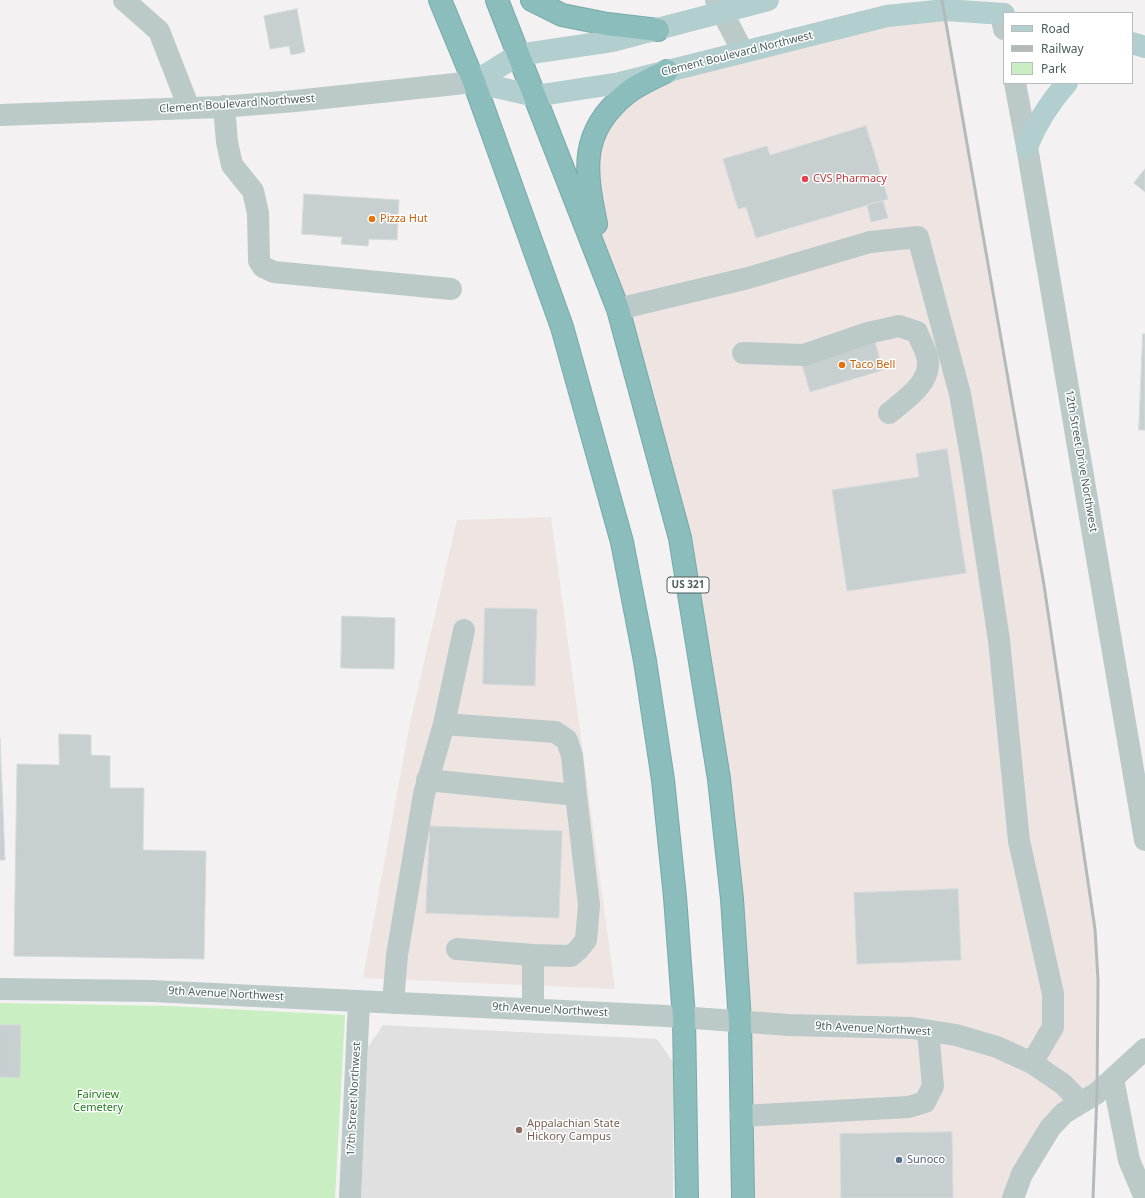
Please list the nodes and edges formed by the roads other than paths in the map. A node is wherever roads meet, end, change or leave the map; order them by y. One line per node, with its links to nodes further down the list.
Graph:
1 (124, 0): 21 (street)
2 (440, 0): 16 (highway)
3 (497, 0): 14 (highway, US 321)
4 (532, 0): 8 (highway)
5 (768, 0): 6 (main road, Clement Boulevard Northwest)
6 (719, 6): 8 (main road, Clement Boulevard Northwest); 11 (street)
7 (1002, 14): 11 (main road, Clement Boulevard Northwest)
8 (658, 30): 14 (main road, Clement Boulevard Northwest)
9 (1133, 43): 10 (main road)
10 (1145, 47)
11 (743, 52): 15 (main road, Clement Boulevard Northwest)
12 (1133, 53): 13 (main road)
13 (1145, 53)
14 (518, 55): 16 (main road, Clement Boulevard Northwest); 19 (highway, US 321)
15 (666, 71): 19 (main road, Clement Boulevard Northwest); 24 (highway)
16 (474, 82): 19 (main road, Clement Boulevard Northwest); 20 (street, Clement Boulevard Northwest); 40 (highway)
17 (1015, 84): 23 (street, 12th Street Drive Northwest)
18 (1065, 84): 23 (main road)
19 (535, 96): 24 (highway, US 321)
20 (224, 106): 21 (street, Clement Boulevard Northwest); 25 (street)
21 (189, 108): 22 (street, Clement Boulevard Northwest)
22 (0, 116)
23 (1027, 147): 33 (street, 12th Street Drive Northwest)
24 (606, 278): 26 (highway, US 321)
25 (451, 289)
26 (618, 309): 41 (highway, US 321); 44 (street)
27 (743, 353): 28 (street)
28 (889, 413)
29 (464, 630): 30 (street)
30 (444, 724): 31 (street); 32 (street)
31 (427, 780): 32 (street); 38 (street)
32 (576, 795): 35 (street)
33 (1145, 840)
34 (457, 949): 35 (street)
35 (533, 955): 39 (street)
36 (0, 989): 37 (street, 9th Avenue Northwest)
37 (359, 1001): 38 (street, 9th Avenue Northwest); 48 (street, 17th Street Northwest)
38 (393, 1003): 39 (street, 9th Avenue Northwest)
39 (532, 1009): 40 (street, 9th Avenue Northwest)
40 (684, 1018): 41 (street, 9th Avenue Northwest); 49 (highway)
41 (740, 1022): 42 (street, 9th Avenue Northwest); 47 (highway, US 321)
42 (928, 1031): 44 (street, 9th Avenue Northwest); 47 (street)
43 (1145, 1049): 45 (street)
44 (1032, 1063): 46 (street, 9th Avenue Northwest)
45 (1112, 1080): 46 (street); 52 (street)
46 (1080, 1102): 51 (street)
47 (742, 1116): 50 (highway, US 321)
48 (350, 1198)
49 (687, 1198)
50 (743, 1198)
51 (1013, 1198)
52 (1145, 1198)

